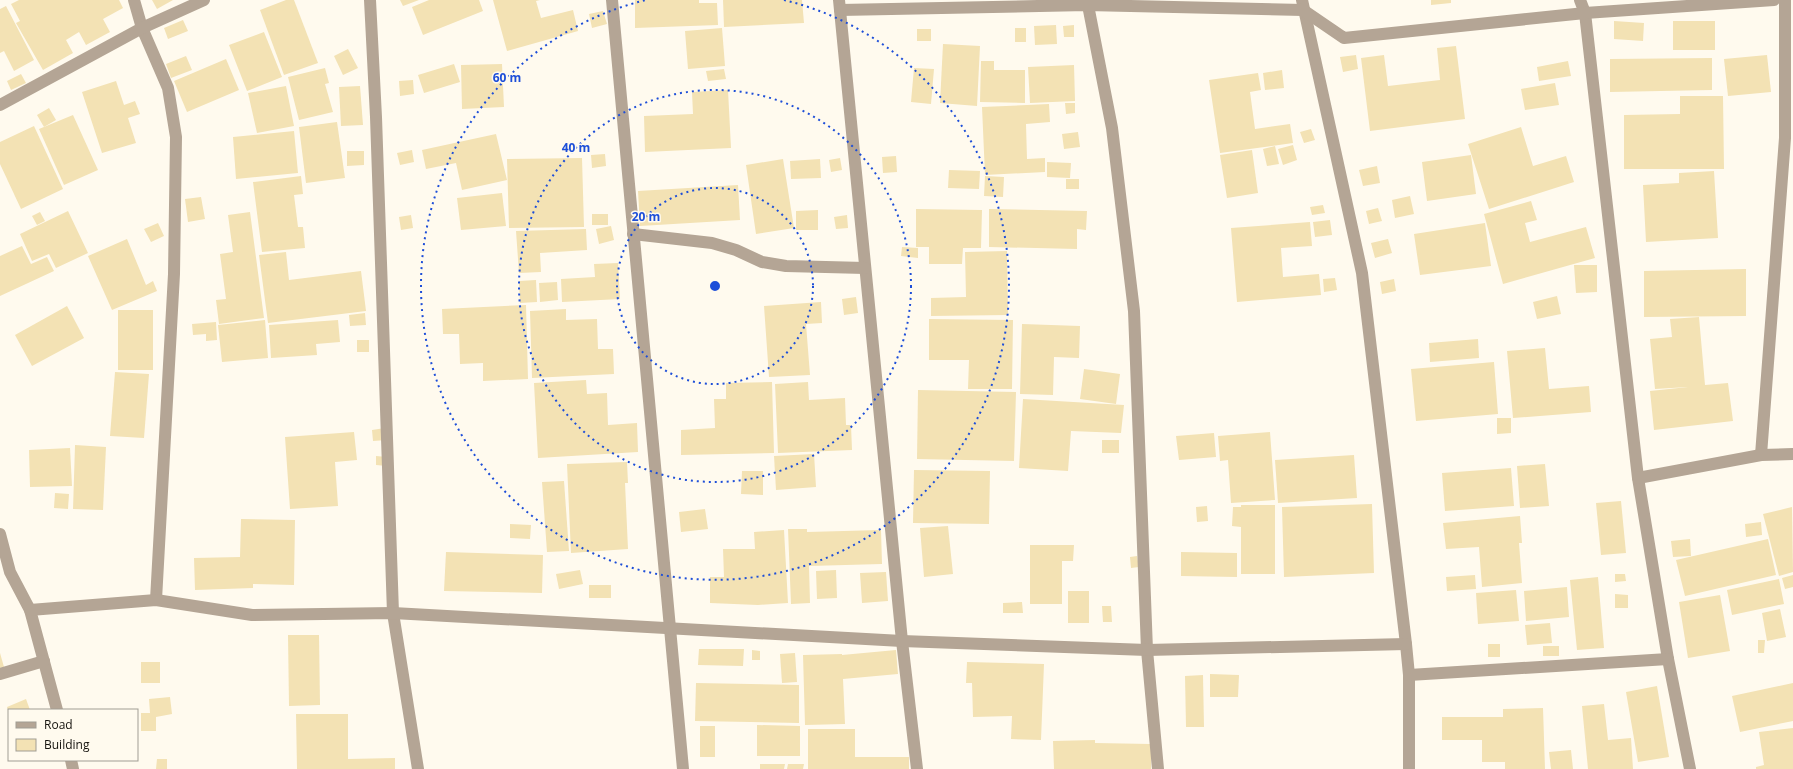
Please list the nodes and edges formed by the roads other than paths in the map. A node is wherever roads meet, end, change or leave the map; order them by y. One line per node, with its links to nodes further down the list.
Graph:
1 (134, 0): 12 (street)
2 (204, 0): 12 (street)
3 (370, 0): 23 (street)
4 (612, 0): 14 (street)
5 (1580, 0): 11 (street)
6 (1774, 0): 11 (street)
7 (1785, 0): 17 (street)
8 (1087, 3): 9 (street); 10 (street); 27 (street)
9 (840, 5): 15 (street)
10 (1303, 5): 11 (street); 26 (street)
11 (1585, 13): 18 (street)
12 (142, 28): 13 (street); 21 (street)
13 (0, 105)
14 (633, 234): 15 (street); 24 (street)
15 (865, 268): 25 (street)
16 (1793, 454): 17 (street)
17 (1761, 455): 18 (street)
18 (1638, 478): 28 (street)
19 (0, 534): 20 (street)
20 (5, 572): 22 (street)
21 (156, 600): 22 (street); 23 (street)
22 (30, 610): 29 (street)
23 (393, 613): 24 (street); 33 (street)
24 (669, 628): 25 (street); 34 (street)
25 (902, 641): 27 (street); 35 (street)
26 (1406, 644): 27 (street); 31 (street)
27 (1147, 650): 36 (street)
28 (1668, 658): 31 (street); 38 (street)
29 (44, 661): 30 (street); 32 (street)
30 (0, 674)
31 (1409, 675): 37 (street)
32 (57, 709)
33 (418, 769)
34 (683, 769)
35 (917, 769)
36 (1158, 769)
37 (1409, 769)
38 (1690, 769)

